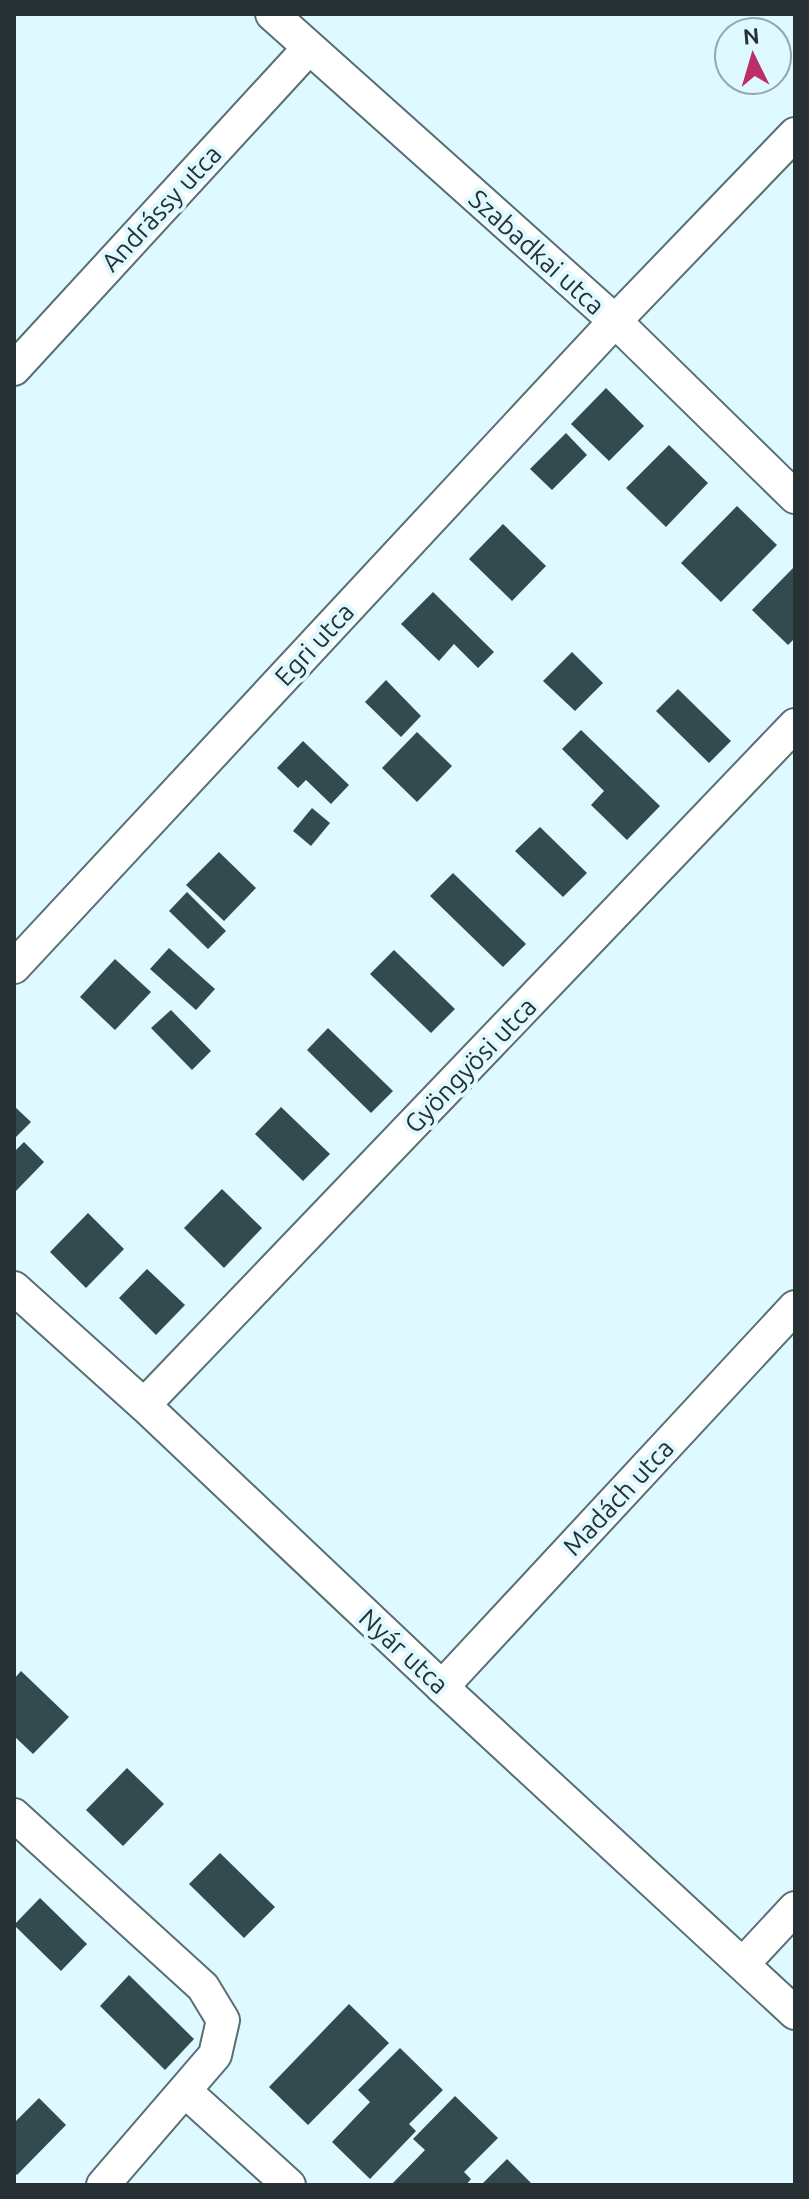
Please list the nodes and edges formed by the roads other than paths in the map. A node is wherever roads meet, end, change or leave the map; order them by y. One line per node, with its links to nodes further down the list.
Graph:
1 (272, 14): 2 (street, Szabadkai utca)
2 (309, 48): 4 (street, Szabadkai utca); 5 (street, Andrássy utca)
3 (795, 134): 4 (street, Egri utca)
4 (615, 321): 6 (street, Szabadkai utca); 8 (street, Egri utca)
5 (14, 369)
6 (795, 497)
7 (795, 725): 11 (street, Gyöngyösi utca)
8 (14, 967)
9 (14, 1288): 11 (street, Nyár utca)
10 (795, 1307): 12 (street, Madách utca)
11 (144, 1405): 12 (street, Nyár utca)
12 (442, 1687): 15 (street, Nyár utca)
13 (14, 1815): 17 (street)
14 (795, 1908): 15 (street)
15 (743, 1964): 16 (street, Nyár utca)
16 (795, 2013)
17 (185, 2091): 18 (street); 19 (street)
18 (103, 2185)
19 (289, 2185)

